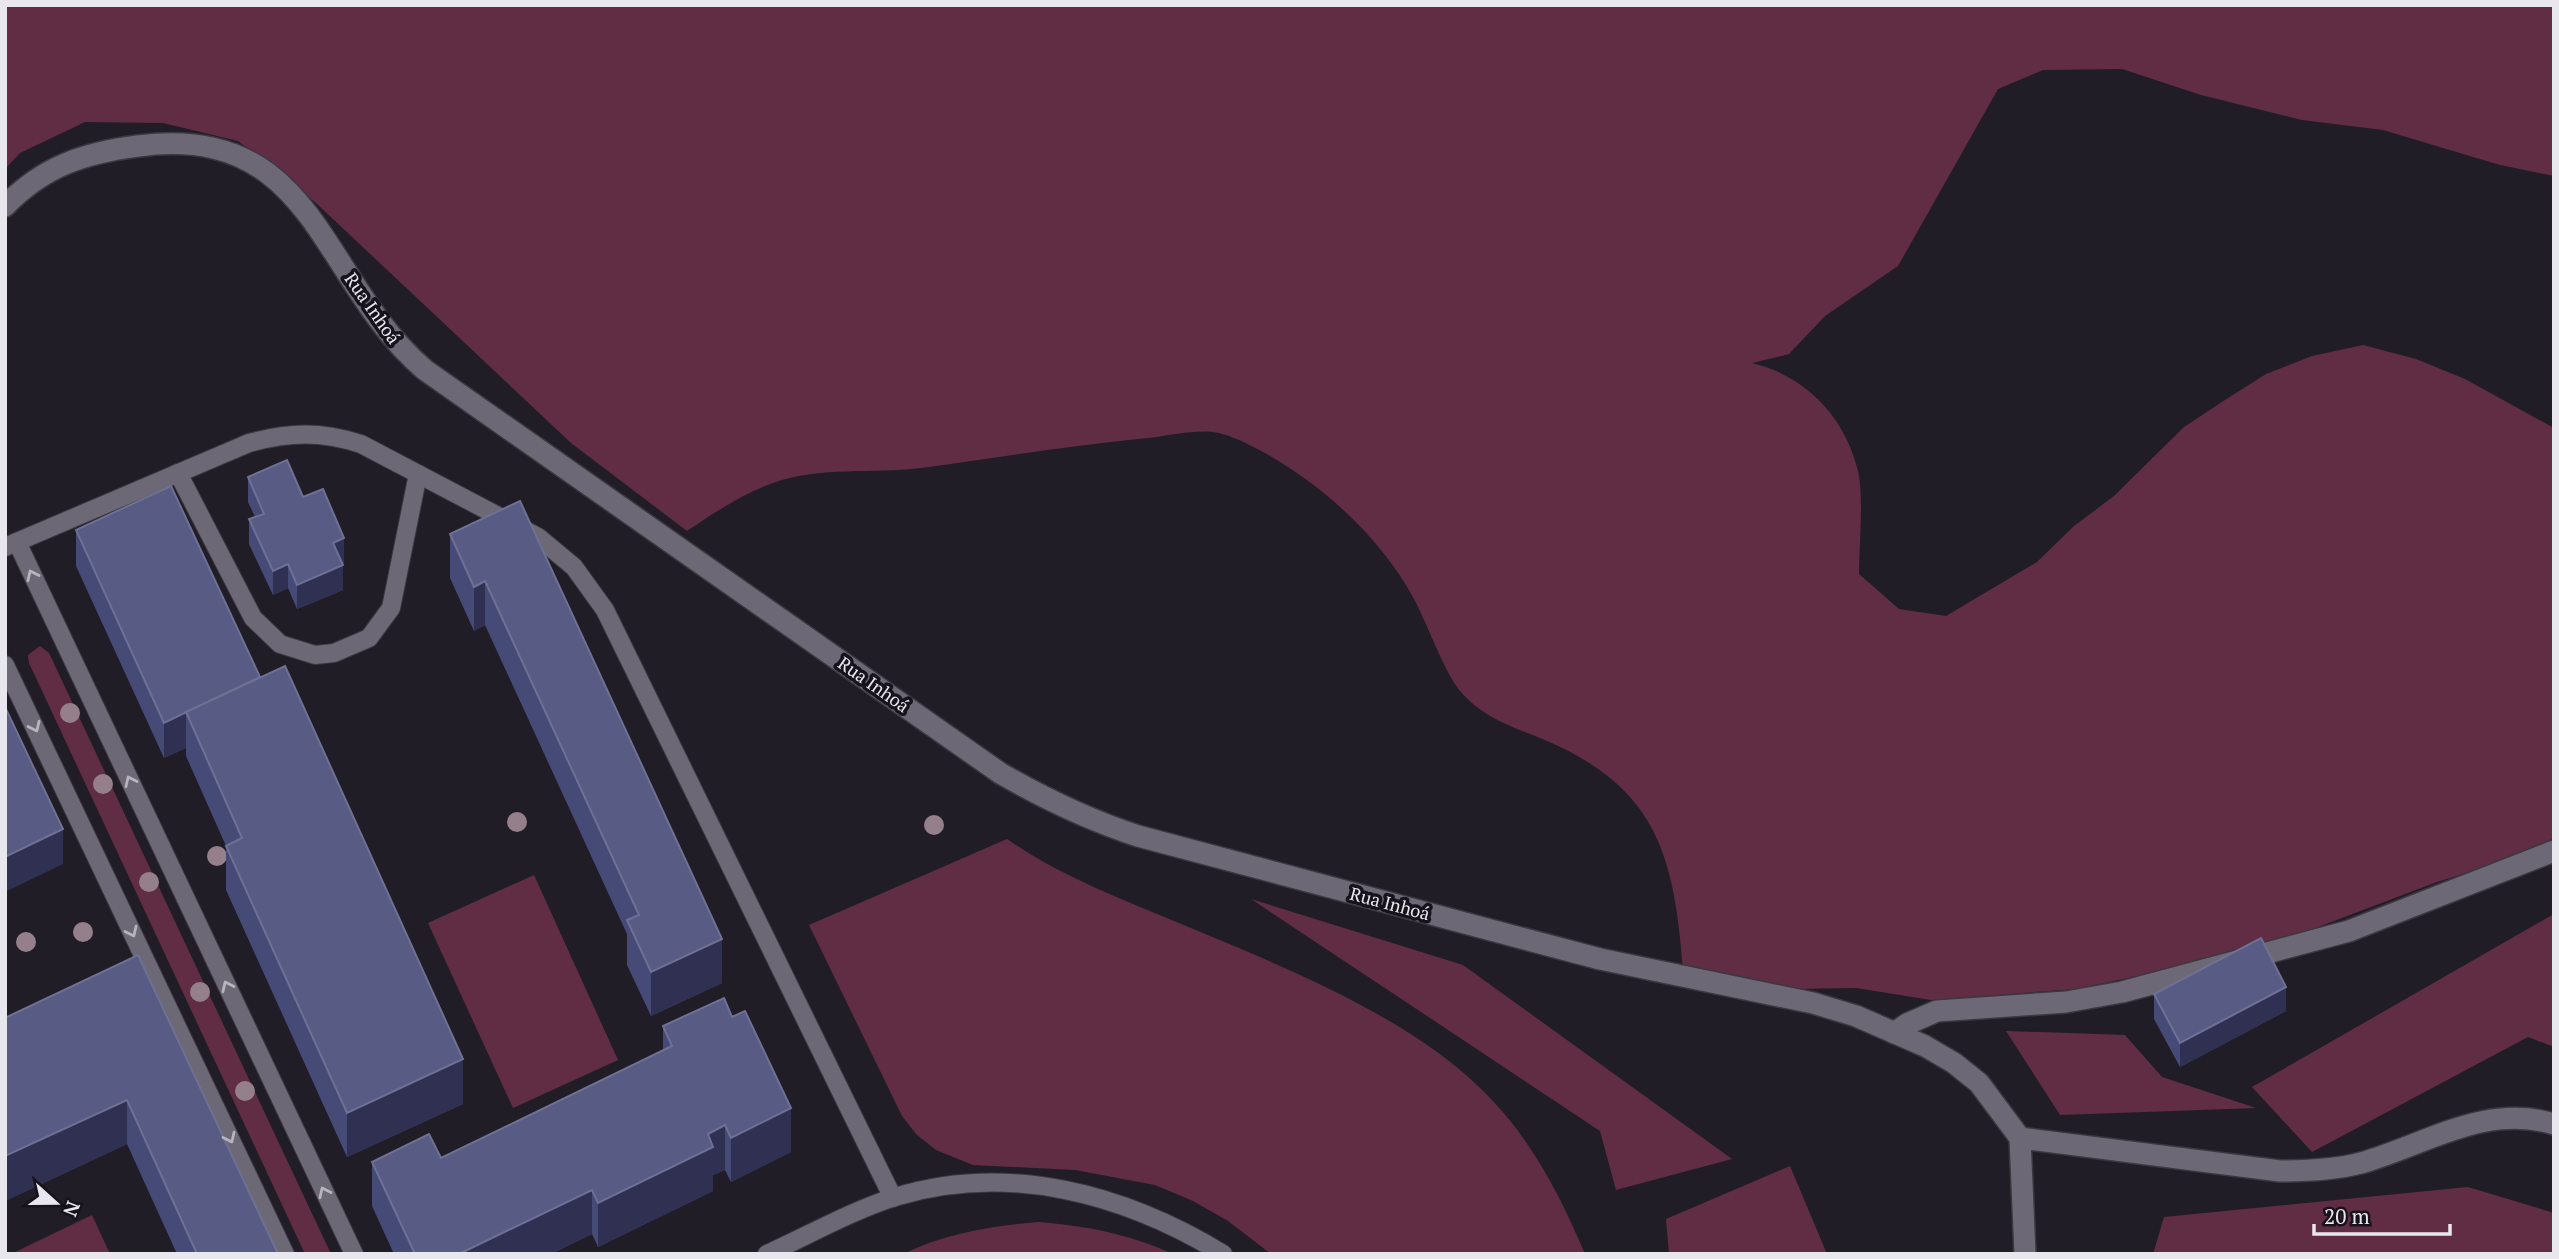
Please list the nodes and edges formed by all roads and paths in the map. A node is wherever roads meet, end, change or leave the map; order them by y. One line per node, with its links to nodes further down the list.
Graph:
1 (5, 206): 7 (street, Rua Inhoá)
2 (178, 473): 3 (lane); 3 (lane); 4 (lane)
3 (418, 474): 10 (lane)
4 (11, 545): 12 (lane, one-way to 4)
5 (5, 665): 11 (lane, one-way to 11)
6 (2554, 851): 7 (street)
7 (1895, 1033): 9 (street, Rua Inhoá)
8 (2554, 1124): 9 (street)
9 (2020, 1138): 15 (street)
10 (893, 1198): 13 (lane); 14 (lane)
11 (285, 1254)
12 (354, 1254)
13 (767, 1254)
14 (1223, 1254)
15 (2025, 1254)

